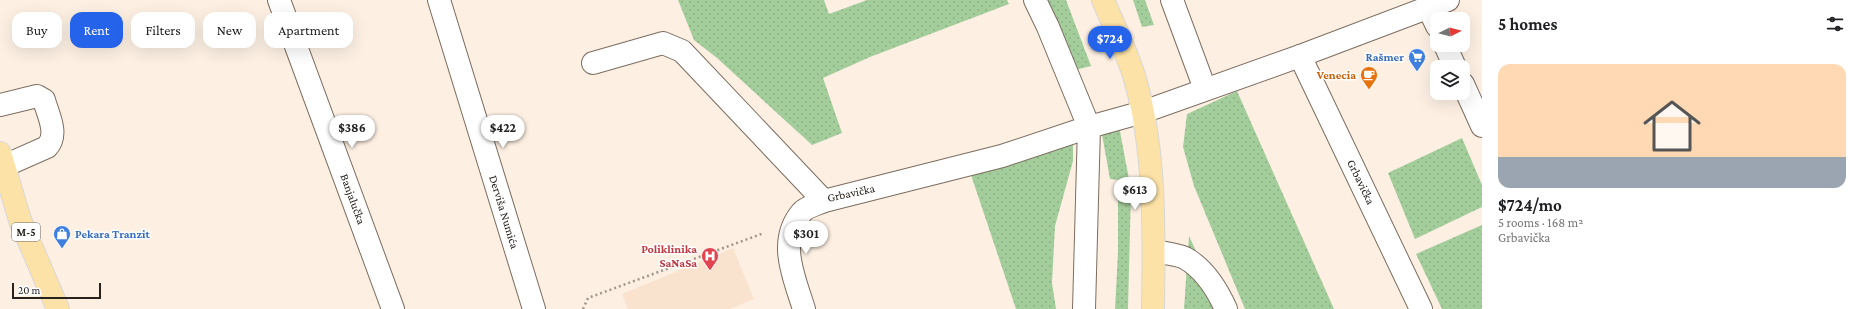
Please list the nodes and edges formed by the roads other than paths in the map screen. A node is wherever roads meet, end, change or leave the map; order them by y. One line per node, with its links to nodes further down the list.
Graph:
1 (279, 0): 19 (street, Banjalučka)
2 (439, 0): 20 (street, Derviša Numića)
3 (1035, 0): 14 (street)
4 (1103, 0): 12 (main road)
5 (1172, 0): 9 (street)
6 (1438, 3): 7 (street, Grbavička)
7 (1300, 56): 9 (street, Grbavička); 25 (street, Grbavička)
8 (593, 63): 16 (street, Grbavička)
9 (1205, 89): 12 (street, Grbavička)
10 (1470, 99): 13 (street)
11 (0, 105): 15 (street)
12 (1143, 112): 14 (street, Grbavička); 17 (main road)
13 (1482, 126)
14 (1089, 127): 16 (street, Grbavička); 22 (street)
15 (2, 159): 18 (main road, M-5)
16 (824, 201): 21 (street)
17 (1154, 251): 23 (main road); 24 (street)
18 (58, 309)
19 (393, 309)
20 (534, 309)
21 (804, 309)
22 (1084, 309)
23 (1153, 309)
24 (1226, 309)
25 (1421, 309)

